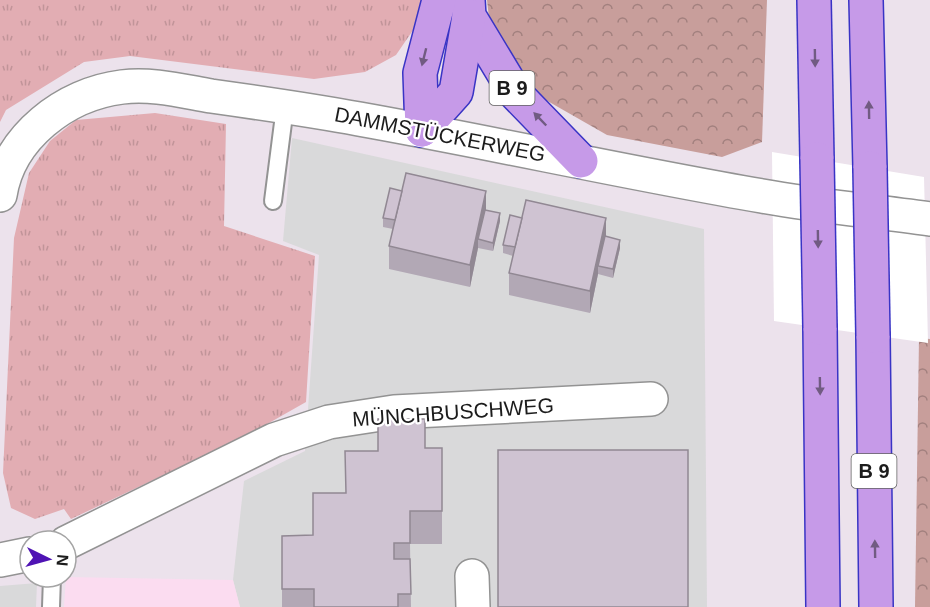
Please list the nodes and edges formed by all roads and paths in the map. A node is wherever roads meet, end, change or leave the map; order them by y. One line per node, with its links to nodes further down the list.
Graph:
1 (439, 0): 6 (highway, one-way to 6)
2 (814, 0): 17 (highway, B 9, one-way to 17, bridge)
3 (866, 0): 18 (highway, B 9, one-way to 3, bridge)
4 (469, 8): 6 (highway, B 9); 7 (highway, B 9, one-way to 4)
5 (285, 106): 6 (street, DAMMSTÜCKERWEG); 8 (street, DAMMSTÜCKERWEG); 9 (lane)
6 (422, 130): 7 (street, DAMMSTÜCKERWEG)
7 (581, 161): 10 (street, DAMMSTÜCKERWEG)
8 (0, 195)
9 (273, 201)
10 (930, 219)
11 (651, 399): 12 (street, MÜNCHBUSCHWEG)
12 (78, 537)
13 (18, 556): 14 (street)
14 (0, 560)
15 (52, 589): 16 (lane)
16 (51, 607)
17 (823, 607)
18 (876, 607)

